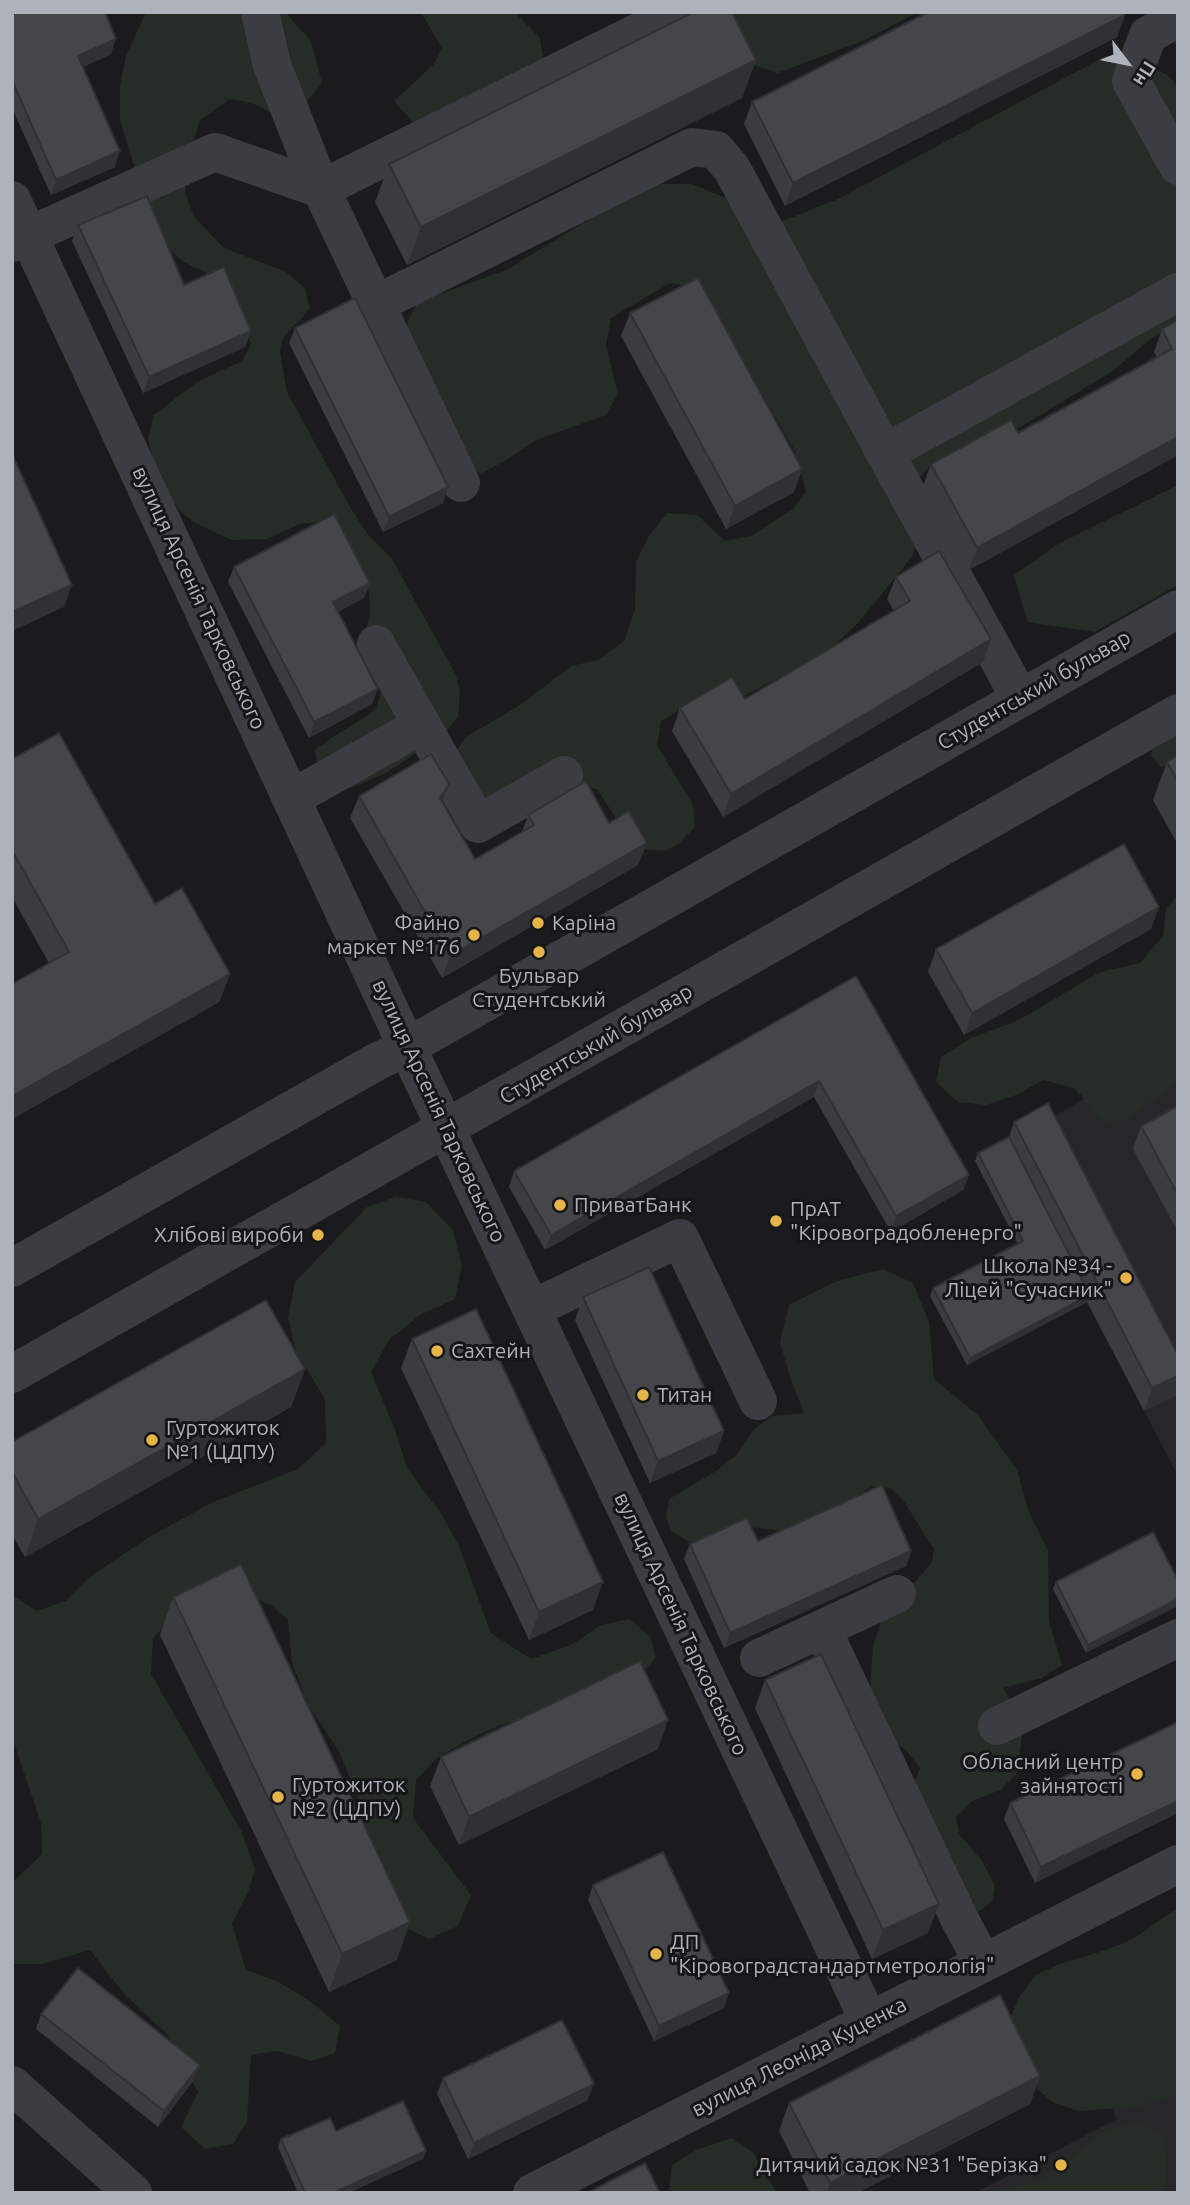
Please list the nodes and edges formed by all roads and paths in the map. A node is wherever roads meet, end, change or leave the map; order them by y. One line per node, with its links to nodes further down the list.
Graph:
1 (260, 12): 5 (street)
2 (679, 12): 5 (street)
3 (1178, 18): 4 (street)
4 (1178, 166)
5 (321, 189): 7 (street); 9 (street)
6 (12, 200): 7 (street, вулиця Арсенія Тарковського)
7 (20, 239): 18 (street, вулиця Арсенія Тарковського)
8 (1178, 292): 10 (street)
9 (376, 304): 10 (street); 11 (street)
10 (885, 453): 14 (street)
11 (461, 483)
12 (1178, 609): 14 (street, Студентський бульвар)
13 (376, 643): 16 (street)
14 (1020, 698): 19 (street, Студентський бульвар)
15 (1178, 713): 20 (street, Студентський бульвар)
16 (422, 725): 17 (street); 18 (street)
17 (564, 775)
18 (292, 797): 19 (street, вулиця Арсенія Тарковського)
19 (407, 1046): 20 (street, вулиця Арсенія Тарковського); 21 (street, Студентський бульвар)
20 (447, 1129): 22 (street, вулиця Арсенія Тарковського); 23 (street, Студентський бульвар)
21 (12, 1268)
22 (532, 1309): 24 (street); 32 (street, вулиця Арсенія Тарковського)
23 (12, 1374)
24 (758, 1401)
25 (898, 1594): 26 (street)
26 (822, 1629): 28 (street); 31 (street)
27 (1177, 1641): 29 (street)
28 (759, 1658)
29 (997, 1726)
30 (1178, 1864): 31 (street, вулиця Леоніда Куценка)
31 (983, 1963): 32 (street, вулиця Леоніда Куценка)
32 (869, 2021): 35 (street, вулиця Леоніда Куценка)
33 (12, 2085): 34 (street)
34 (133, 2193)
35 (532, 2193)

